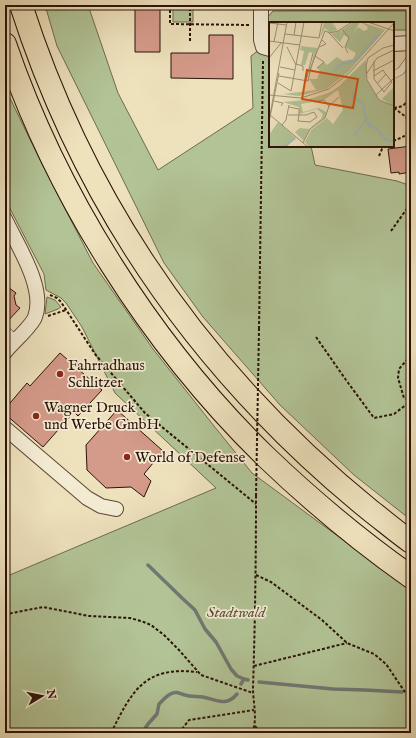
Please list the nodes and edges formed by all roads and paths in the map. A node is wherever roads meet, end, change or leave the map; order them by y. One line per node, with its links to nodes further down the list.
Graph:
1 (21, 5): 39 (highway)
2 (170, 5): 7 (path)
3 (190, 5): 7 (path)
4 (261, 5): 5 (lane); 13 (street)
5 (365, 6): 6 (lane)
6 (411, 7)
7 (190, 25): 8 (path); 9 (path)
8 (254, 26)
9 (190, 41)
10 (411, 43): 12 (street)
11 (5, 44): 41 (highway)
12 (394, 44)
13 (266, 48): 37 (path, bridge)
14 (411, 57): 15 (lane)
15 (394, 74)
16 (409, 99): 17 (path)
17 (406, 102): 18 (path); 19 (path)
18 (411, 106)
19 (394, 107): 20 (path)
20 (411, 127): 21 (path)
21 (394, 141)
22 (385, 147): 23 (path)
23 (379, 156)
24 (411, 203): 26 (path)
25 (5, 219): 27 (street)
26 (391, 231)
27 (34, 280): 28 (path); 29 (street)
28 (66, 310): 29 (path); 37 (path)
29 (35, 318): 32 (street)
30 (5, 329): 32 (lane)
31 (316, 337): 35 (path)
32 (16, 339): 33 (street)
33 (5, 352)
34 (411, 355): 35 (path)
35 (411, 401)
36 (5, 428): 38 (street)
37 (256, 504): 40 (path)
38 (116, 509)
39 (411, 542)
40 (256, 575): 43 (path); 44 (path)
41 (411, 578)
42 (5, 615): 45 (path)
43 (347, 643): 44 (path); 47 (path)
44 (254, 666): 46 (path)
45 (199, 672): 46 (path); 50 (path)
46 (253, 693): 48 (path)
47 (411, 701)
48 (254, 710): 49 (path); 51 (path)
49 (255, 726): 52 (path); 53 (path)
50 (110, 733)
51 (179, 733)
52 (252, 733)
53 (260, 733)

